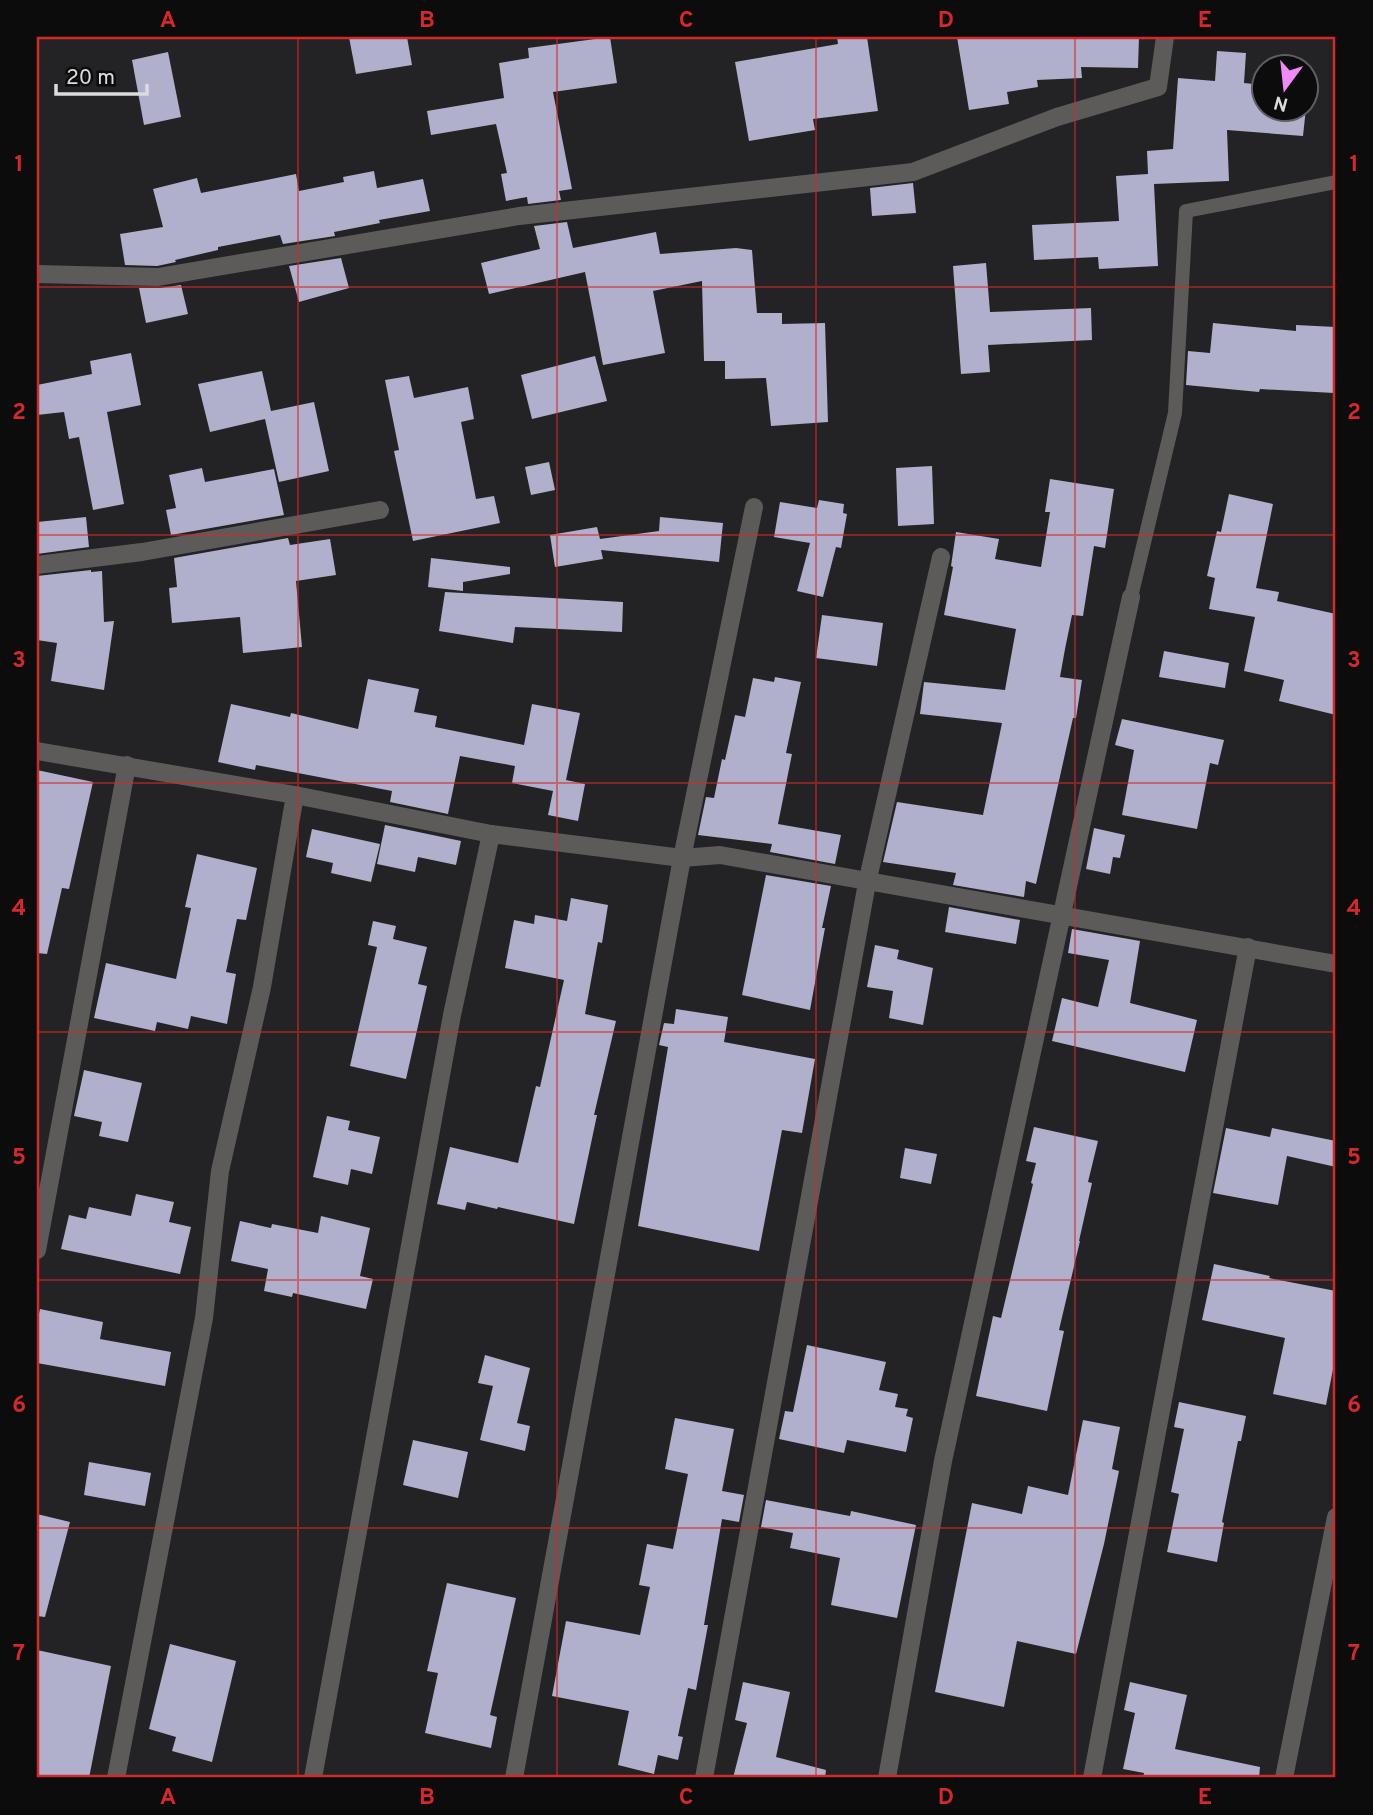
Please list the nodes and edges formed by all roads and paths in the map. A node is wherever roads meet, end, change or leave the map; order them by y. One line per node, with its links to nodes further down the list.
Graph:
1 (1165, 37): 3 (street)
2 (1336, 182): 8 (lane)
3 (37, 274)
4 (754, 507): 13 (street)
5 (380, 510): 7 (street)
6 (941, 557): 14 (street)
7 (37, 565)
8 (1131, 597): 15 (street)
9 (37, 751): 10 (street)
10 (127, 765): 11 (street); 18 (street)
11 (295, 795): 12 (street); 20 (street)
12 (491, 834): 13 (street); 21 (street)
13 (682, 858): 14 (street); 22 (street)
14 (867, 883): 15 (street); 23 (street)
15 (1060, 915): 16 (street); 24 (street)
16 (1248, 947): 17 (street); 25 (street)
17 (1336, 964)
18 (37, 1250)
19 (1336, 1517): 26 (street)
20 (116, 1778)
21 (313, 1778)
22 (513, 1778)
23 (704, 1778)
24 (887, 1778)
25 (1093, 1778)
26 (1284, 1778)

